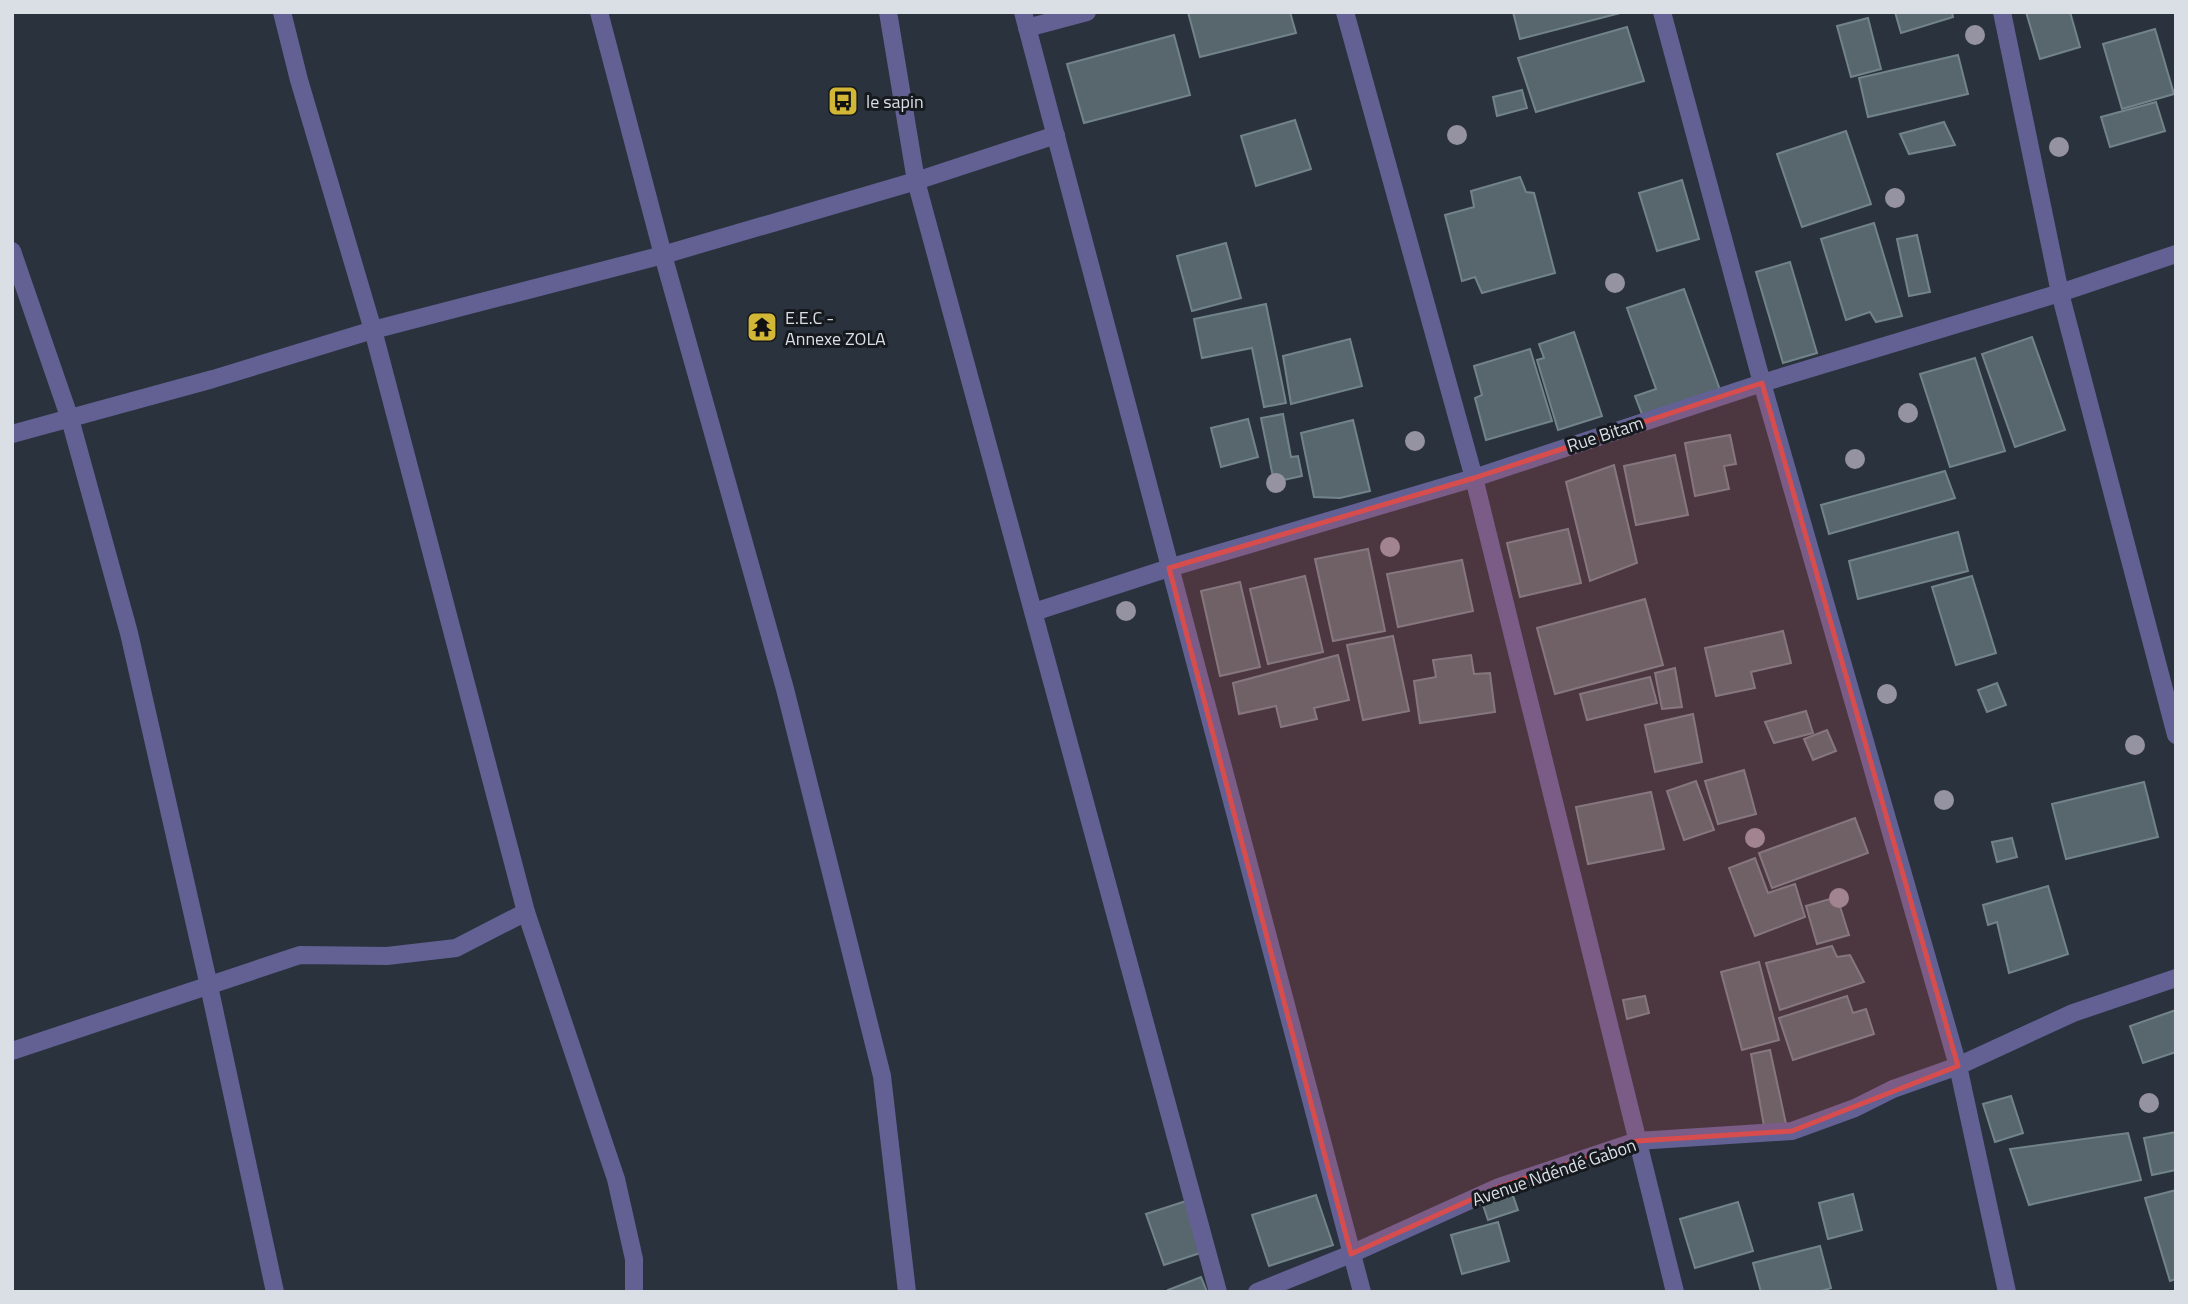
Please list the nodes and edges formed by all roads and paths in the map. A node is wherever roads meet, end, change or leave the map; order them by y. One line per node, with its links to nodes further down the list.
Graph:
1 (282, 12): 15 (street)
2 (599, 12): 13 (street)
3 (888, 12): 10 (street)
4 (1087, 12): 8 (street)
5 (1345, 12): 19 (street)
6 (1662, 12): 16 (street)
7 (2002, 12): 14 (street)
8 (1025, 20): 9 (street)
9 (1056, 135): 10 (street); 20 (street)
10 (916, 181): 13 (street); 21 (street)
11 (12, 251): 17 (street)
12 (2176, 254): 14 (street, Rue Bitam)
13 (663, 255): 15 (street); 32 (street)
14 (2060, 293): 16 (street, Rue Bitam); 22 (street)
15 (373, 330): 17 (street); 23 (street)
16 (1762, 383): 19 (street, Rue Bitam); 27 (street)
17 (70, 419): 18 (street); 25 (street)
18 (12, 434)
19 (1474, 478): 20 (street, Rue Bitam); 28 (street)
20 (1169, 568): 21 (street, Rue Bitam); 29 (street)
21 (1034, 612): 33 (street)
22 (2176, 735)
23 (526, 912): 25 (street); 31 (street)
24 (2176, 978): 27 (street, Avenue Ndéndé Gabon)
25 (209, 986): 26 (street); 30 (street)
26 (12, 1051)
27 (1958, 1066): 28 (street, Avenue Ndéndé Gabon); 37 (street)
28 (1637, 1141): 29 (street, Avenue Ndéndé Gabon); 36 (street)
29 (1351, 1254): 34 (street, Avenue Ndéndé Gabon); 35 (street)
30 (275, 1292)
31 (634, 1292)
32 (907, 1292)
33 (1218, 1292)
34 (1256, 1292)
35 (1362, 1292)
36 (1675, 1292)
37 (2007, 1292)

